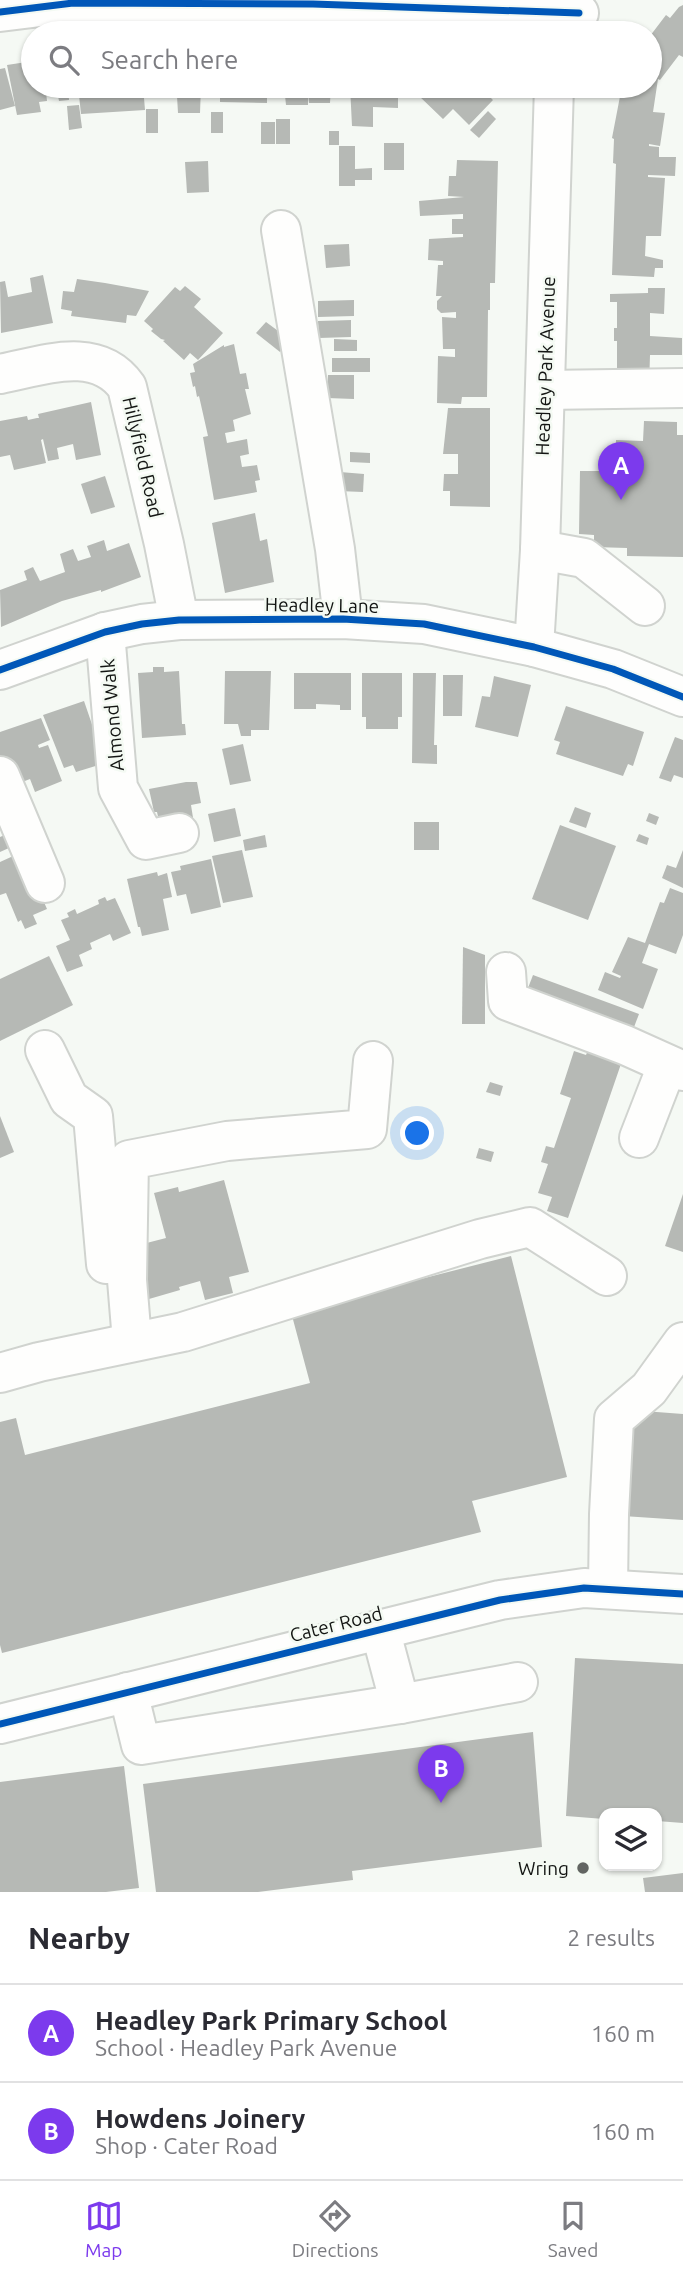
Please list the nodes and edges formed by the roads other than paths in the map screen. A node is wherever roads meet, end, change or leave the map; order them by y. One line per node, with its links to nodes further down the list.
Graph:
1 (0, 12): 2 (street)
2 (579, 15)
3 (554, 98): 7 (street, Headley Park Avenue)
4 (281, 230): 10 (street)
5 (0, 374): 11 (street, Hillyfield Road)
6 (683, 388): 7 (street)
7 (545, 390): 8 (street, Headley Park Avenue)
8 (540, 550): 9 (street); 13 (street, Headley Park Avenue)
9 (645, 606)
10 (343, 619): 11 (street, Headley Lane); 13 (street, Headley Lane)
11 (179, 620): 12 (street, Headley Lane)
12 (105, 632): 14 (street, Headley Lane); 17 (street, Almond Walk)
13 (534, 647): 15 (street, Headley Lane)
14 (0, 670)
15 (683, 697)
16 (0, 776): 18 (street)
17 (179, 833)
18 (45, 883)
19 (506, 972): 22 (street)
20 (45, 1050): 25 (street)
21 (373, 1062): 25 (street)
22 (675, 1068): 23 (street)
23 (639, 1138)
24 (607, 1276): 26 (street)
25 (127, 1280): 26 (street)
26 (132, 1342): 28 (street)
27 (683, 1342): 29 (street)
28 (0, 1373)
29 (608, 1588): 30 (street, Cater Road); 31 (street, Cater Road)
30 (683, 1594)
31 (380, 1629): 33 (street, Cater Road); 34 (street)
32 (518, 1682): 34 (street)
33 (128, 1692): 34 (street); 35 (street, Cater Road)
34 (400, 1704)
35 (0, 1724)

